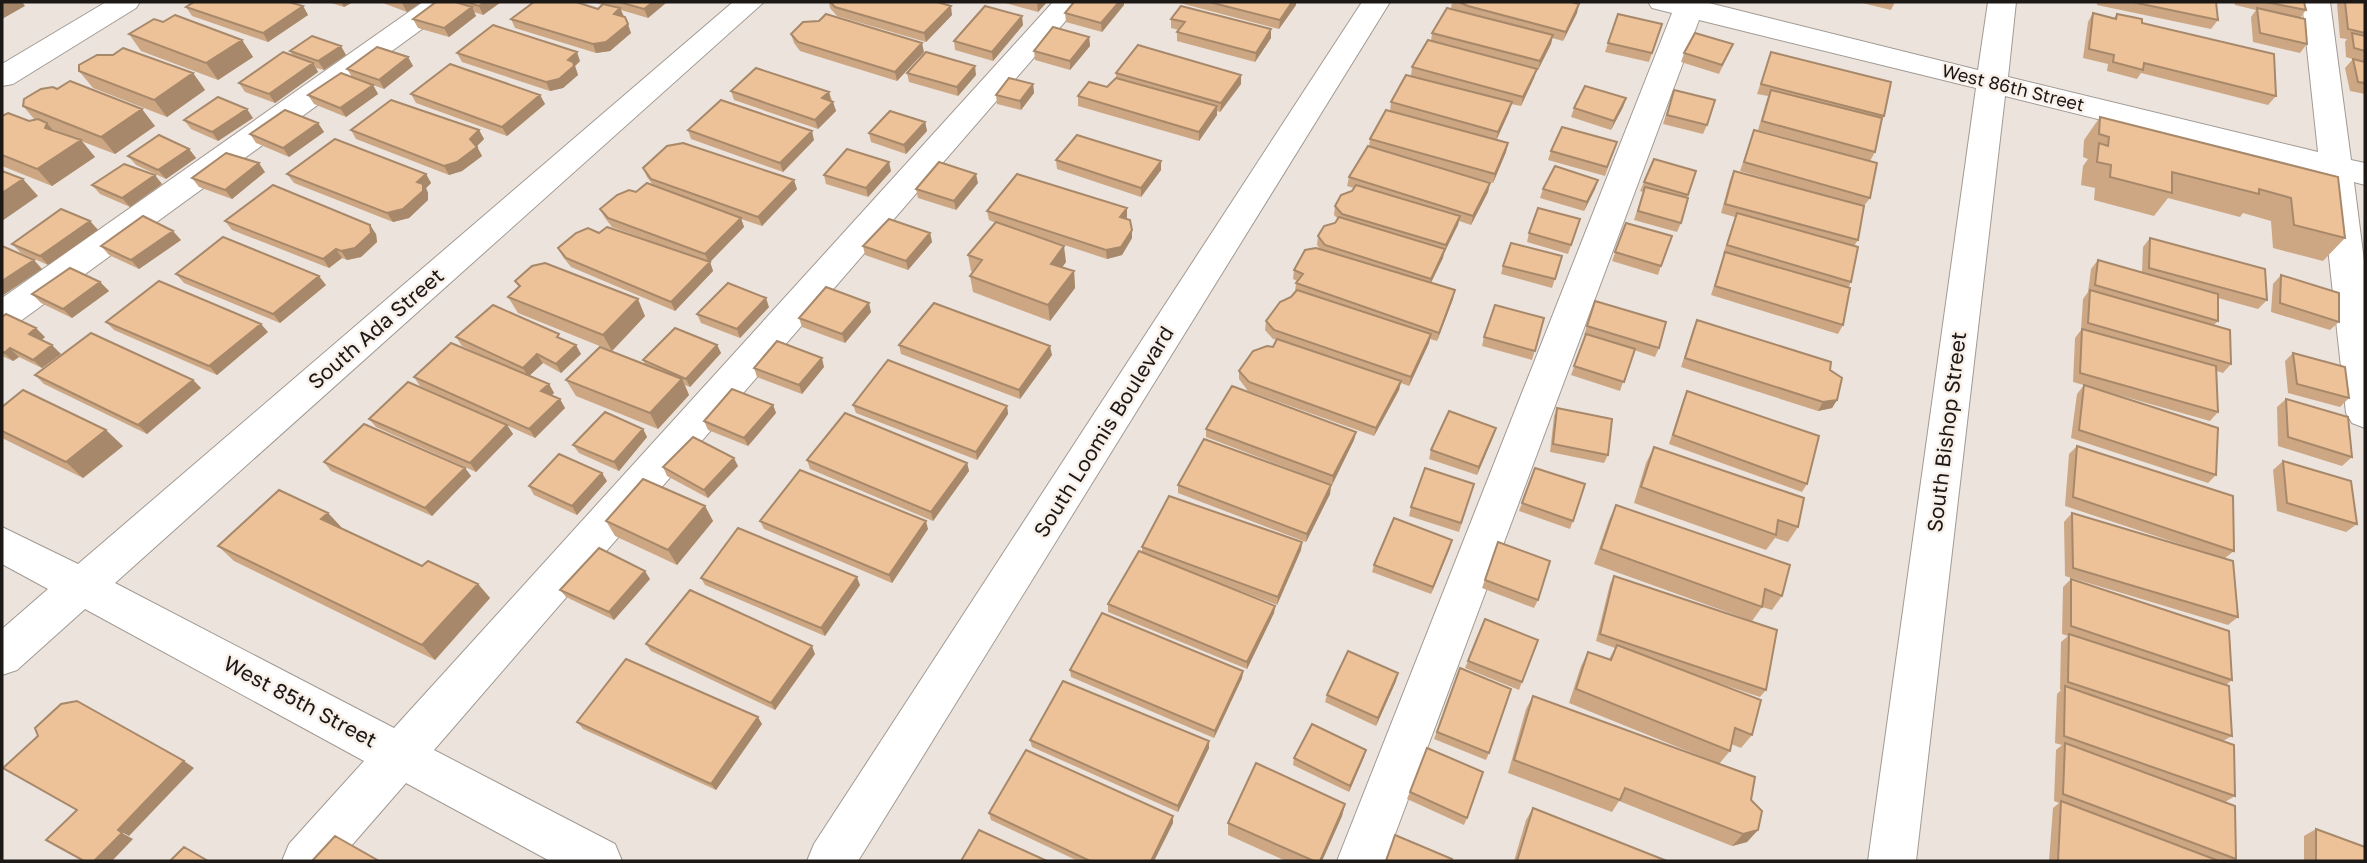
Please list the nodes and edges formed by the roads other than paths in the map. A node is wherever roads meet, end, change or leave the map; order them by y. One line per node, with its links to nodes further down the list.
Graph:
1 (126, 2): 9 (street)
2 (441, 2): 12 (street)
3 (750, 2): 15 (street, South Ada Street)
4 (1068, 2): 17 (street)
5 (1376, 2): 20 (street, South Loomis Boulevard)
6 (2002, 2): 10 (street, South Bishop Street)
7 (2316, 2): 11 (street)
8 (1680, 4): 10 (street, West 86th Street); 21 (street)
9 (2, 77)
10 (1992, 83): 11 (street, West 86th Street); 22 (street, South Bishop Street)
11 (2350, 171): 13 (street)
12 (2, 316)
13 (2365, 412)
14 (2, 544): 15 (street, West 85th Street)
15 (83, 585): 16 (street, South Ada Street); 17 (street, West 85th Street)
16 (2, 656)
17 (399, 755): 18 (street); 19 (street, West 85th Street)
18 (306, 861)
19 (598, 861)
20 (831, 861)
21 (1361, 861)
22 (1892, 861)

